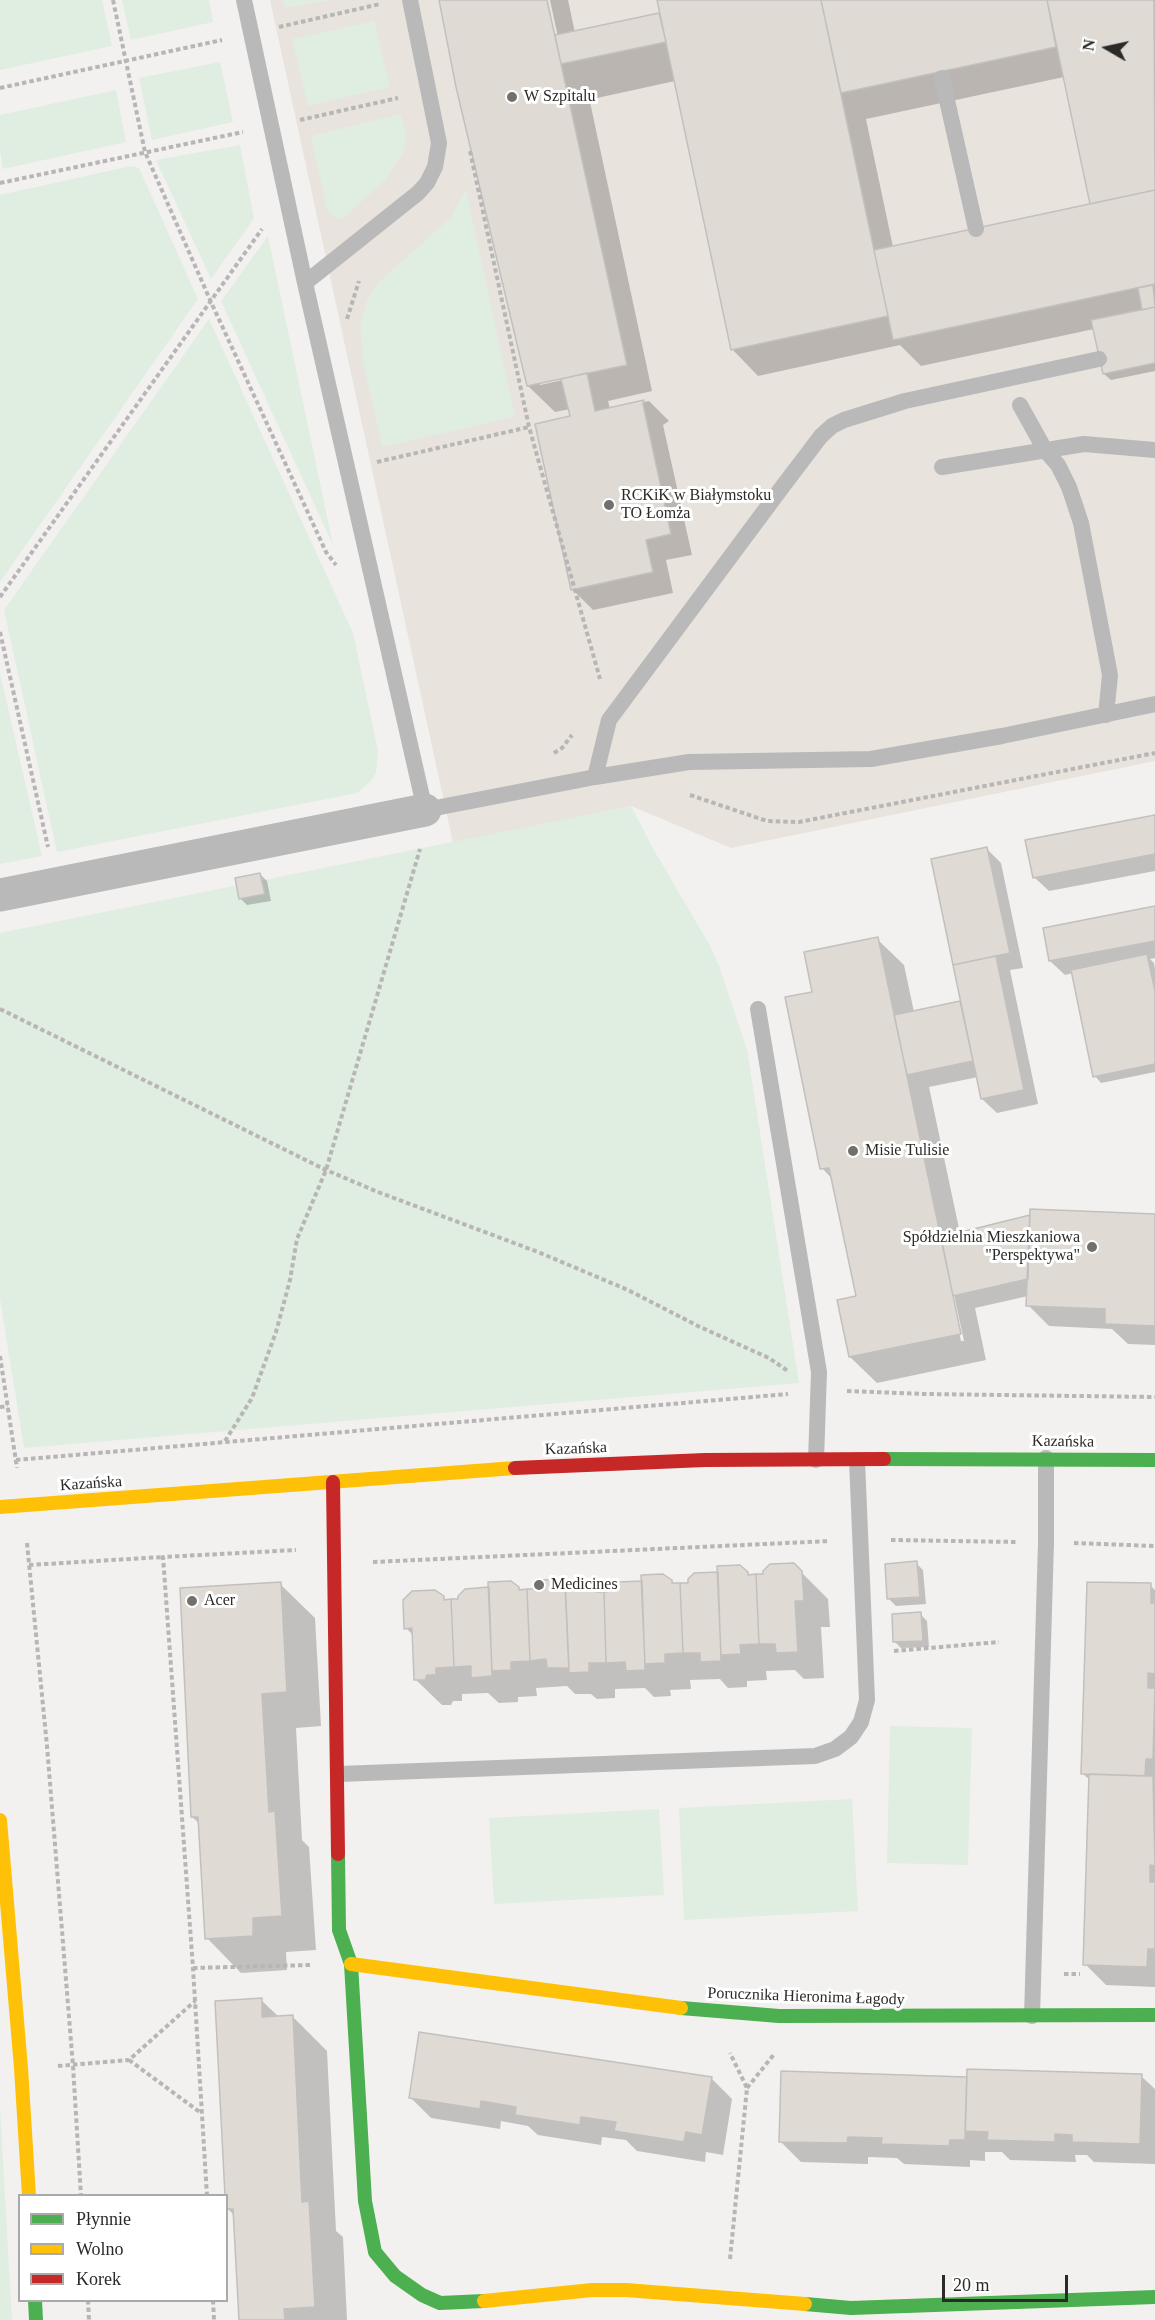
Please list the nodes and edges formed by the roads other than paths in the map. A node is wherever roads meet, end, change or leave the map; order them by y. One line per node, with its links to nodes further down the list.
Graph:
1 (244, 0): 5 (lane)
2 (410, 0): 5 (lane)
3 (942, 78): 4 (lane)
4 (976, 229)
5 (305, 283): 14 (lane)
6 (1100, 359): 13 (lane)
7 (1020, 405): 8 (lane)
8 (1045, 450): 9 (lane); 10 (lane); 12 (lane)
9 (1155, 450)
10 (942, 467)
11 (1155, 704): 12 (lane)
12 (1106, 715): 13 (lane)
13 (595, 777): 14 (lane)
14 (424, 825): 15 (street)
15 (0, 895)
16 (758, 1009): 18 (lane)
17 (1046, 1458): 19 (street, Kazańska); 20 (street, Kazańska); 27 (lane)
18 (816, 1460): 19 (street, Kazańska); 21 (street, Kazańska)
19 (857, 1460): 23 (lane)
20 (1155, 1460)
21 (333, 1482): 22 (street, Kazańska); 23 (street)
22 (0, 1507)
23 (339, 1774): 25 (street)
24 (0, 1820): 28 (street)
25 (351, 1964): 27 (street, Porucznika Hieronima Łagody); 31 (street)
26 (1155, 2015): 27 (street, Porucznika Hieronima Łagody)
27 (1032, 2016)
28 (29, 2194)
29 (1155, 2297): 31 (street)
30 (35, 2302): 32 (street)
31 (440, 2303): 33 (lane)
32 (36, 2320)
33 (442, 2320)

